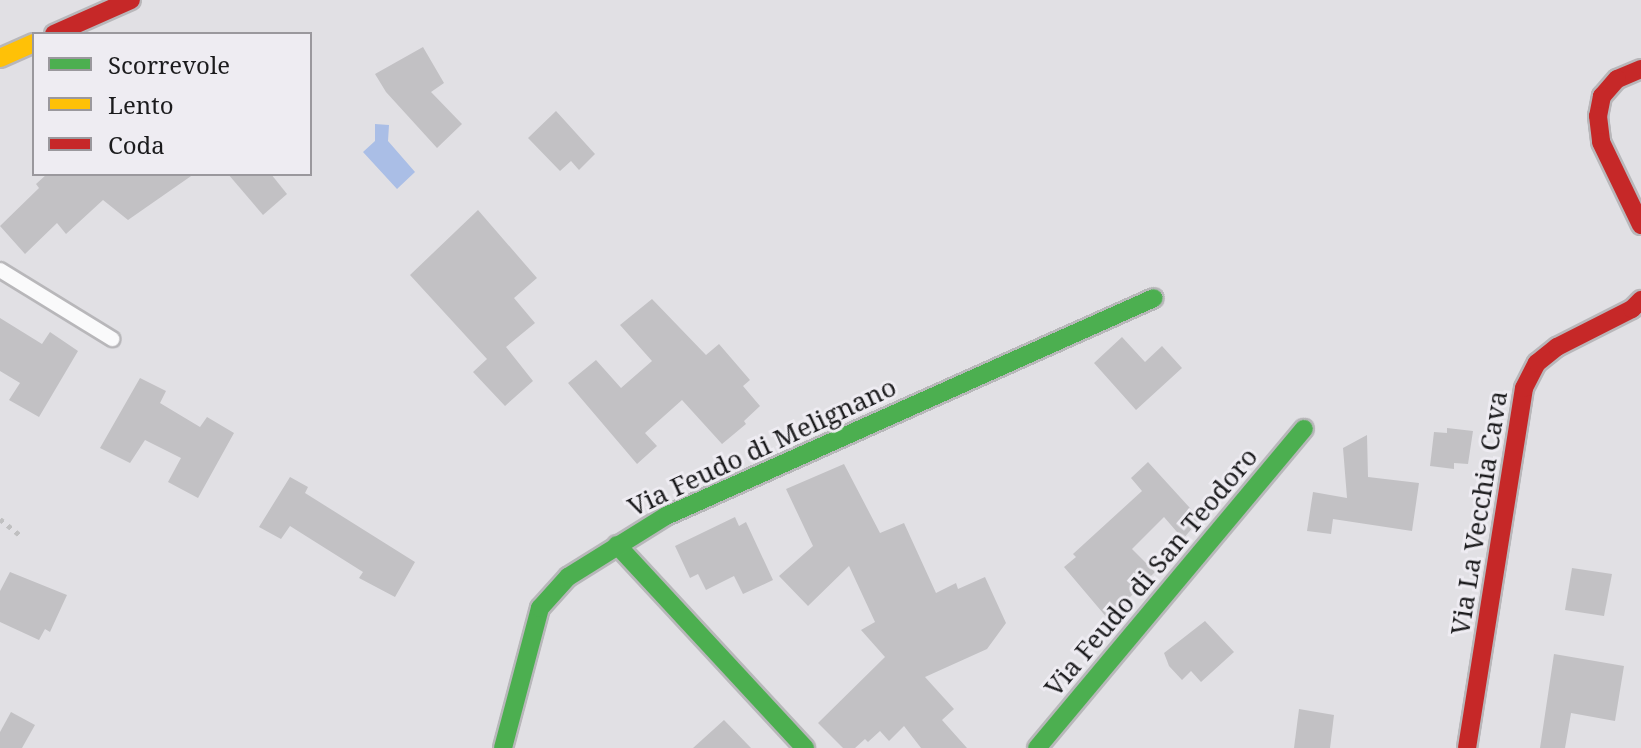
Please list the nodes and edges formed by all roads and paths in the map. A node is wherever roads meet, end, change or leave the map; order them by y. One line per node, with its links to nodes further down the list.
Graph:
1 (131, 0): 2 (street)
2 (59, 32)
3 (32, 44): 4 (street)
4 (0, 58)
5 (1641, 69): 6 (street)
6 (1641, 225)
7 (0, 270): 10 (lane)
8 (1154, 298): 14 (street, Via Feudo di Melignano)
9 (1641, 300): 18 (street, Via La Vecchia Cava)
10 (112, 339)
11 (1304, 429): 17 (street, Via Feudo di San Teodoro)
12 (0, 519): 13 (path)
13 (21, 536)
14 (617, 545): 15 (street, Via Feudo di Melignano); 16 (street)
15 (503, 748)
16 (805, 748)
17 (1037, 748)
18 (1467, 748)

